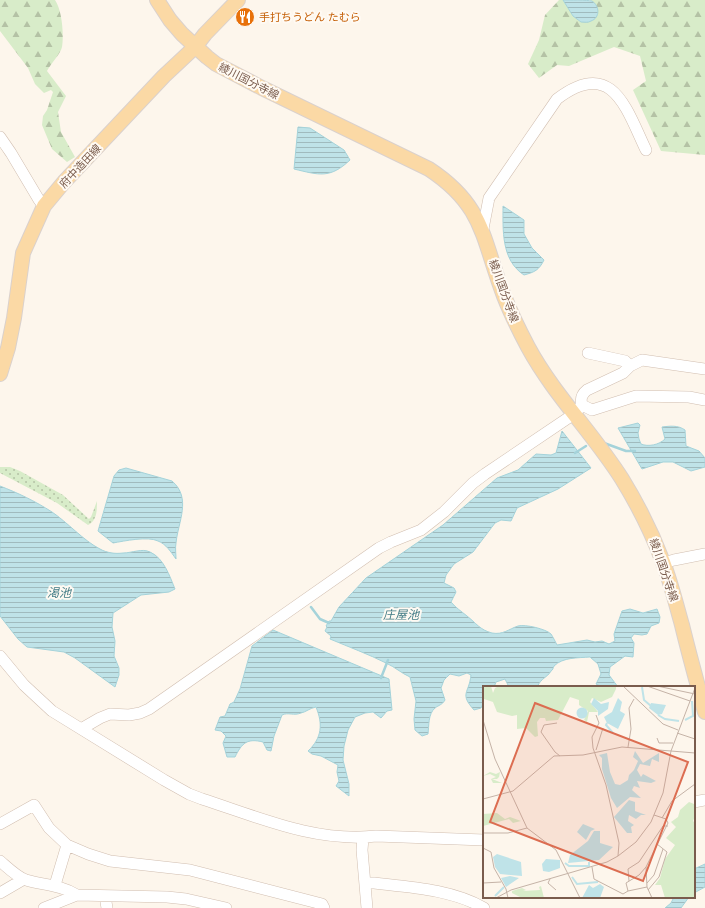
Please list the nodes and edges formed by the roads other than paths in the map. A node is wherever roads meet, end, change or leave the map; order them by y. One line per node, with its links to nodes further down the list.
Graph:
1 (157, 0): 3 (main road, 綾川国分寺線)
2 (238, 0): 3 (main road, 府中造田線)
3 (195, 47): 6 (main road, 府中造田線); 7 (main road, 綾川国分寺線)
4 (0, 137): 6 (street)
5 (646, 150): 7 (street)
6 (44, 206): 11 (main road, 府中造田線)
7 (481, 236): 13 (main road, 綾川国分寺線)
8 (588, 353): 9 (street)
9 (630, 366): 10 (street); 13 (street)
10 (705, 369)
11 (0, 374)
12 (705, 400): 13 (street)
13 (578, 410): 15 (main road, 綾川国分寺線); 18 (street)
14 (705, 554): 15 (street)
15 (663, 563): 17 (main road, 綾川国分寺線)
16 (0, 656): 18 (street)
17 (705, 712)
18 (81, 729): 22 (street)
19 (705, 800): 20 (street)
20 (695, 802)
21 (0, 824): 24 (street)
22 (363, 838): 23 (street); 27 (street)
23 (483, 840)
24 (67, 845): 28 (street); 35 (street)
25 (0, 861): 26 (street)
26 (24, 879): 28 (street); 29 (street)
27 (365, 882): 36 (street); 37 (street)
28 (55, 885): 30 (street)
29 (0, 893)
30 (77, 895): 31 (street); 33 (street)
31 (105, 896): 32 (street); 34 (street)
32 (221, 907)
33 (44, 908)
34 (106, 908)
35 (324, 908)
36 (367, 908)
37 (484, 908)

